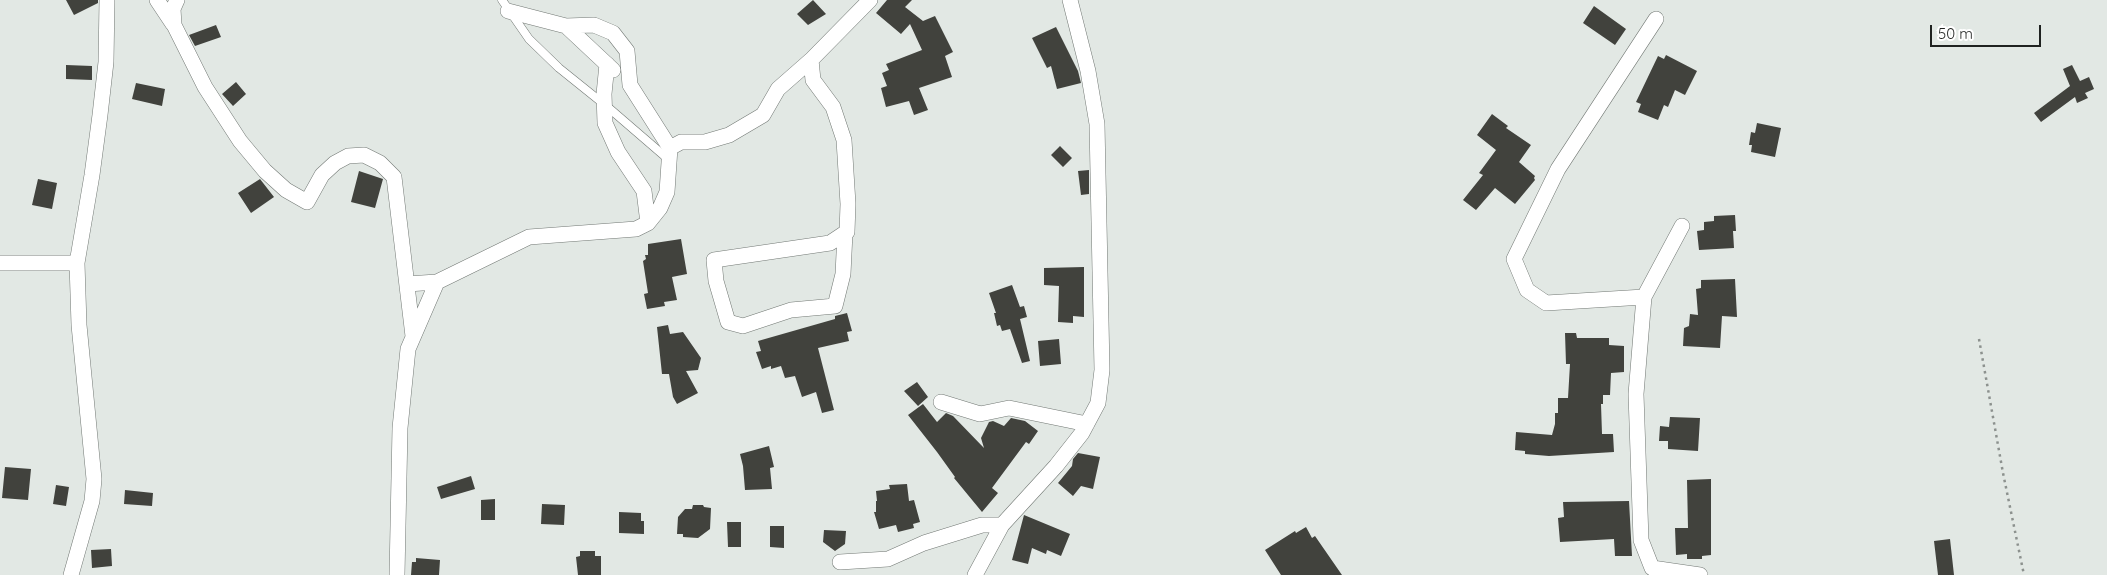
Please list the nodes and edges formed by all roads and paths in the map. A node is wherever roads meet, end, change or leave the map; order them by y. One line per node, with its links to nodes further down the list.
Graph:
1 (107, 0): 19 (street)
2 (157, 0): 8 (street)
3 (177, 0): 8 (street)
4 (870, 0): 10 (street)
5 (1070, 0): 26 (street)
6 (505, 6): 9 (street); 13 (lane)
7 (1656, 19): 22 (street)
8 (174, 25): 21 (street)
9 (566, 26): 11 (street); 12 (street)
10 (811, 60): 14 (street); 17 (street)
11 (607, 64): 12 (street); 13 (street)
12 (630, 86): 14 (street)
13 (604, 104): 14 (lane); 15 (street)
14 (669, 153): 15 (street)
15 (648, 223): 20 (street)
16 (1682, 226): 22 (street)
17 (845, 233): 17 (street)
18 (0, 262): 19 (street)
19 (77, 263): 29 (street)
20 (438, 282): 21 (street); 23 (street)
21 (407, 284): 23 (street)
22 (1644, 297): 32 (street)
23 (414, 337): 30 (street)
24 (1979, 339): 33 (path)
25 (941, 402): 26 (street)
26 (1087, 424): 27 (street)
27 (1002, 525): 28 (street); 31 (street)
28 (840, 562)
29 (72, 575)
30 (397, 575)
31 (975, 575)
32 (1700, 575)
33 (2024, 575)

